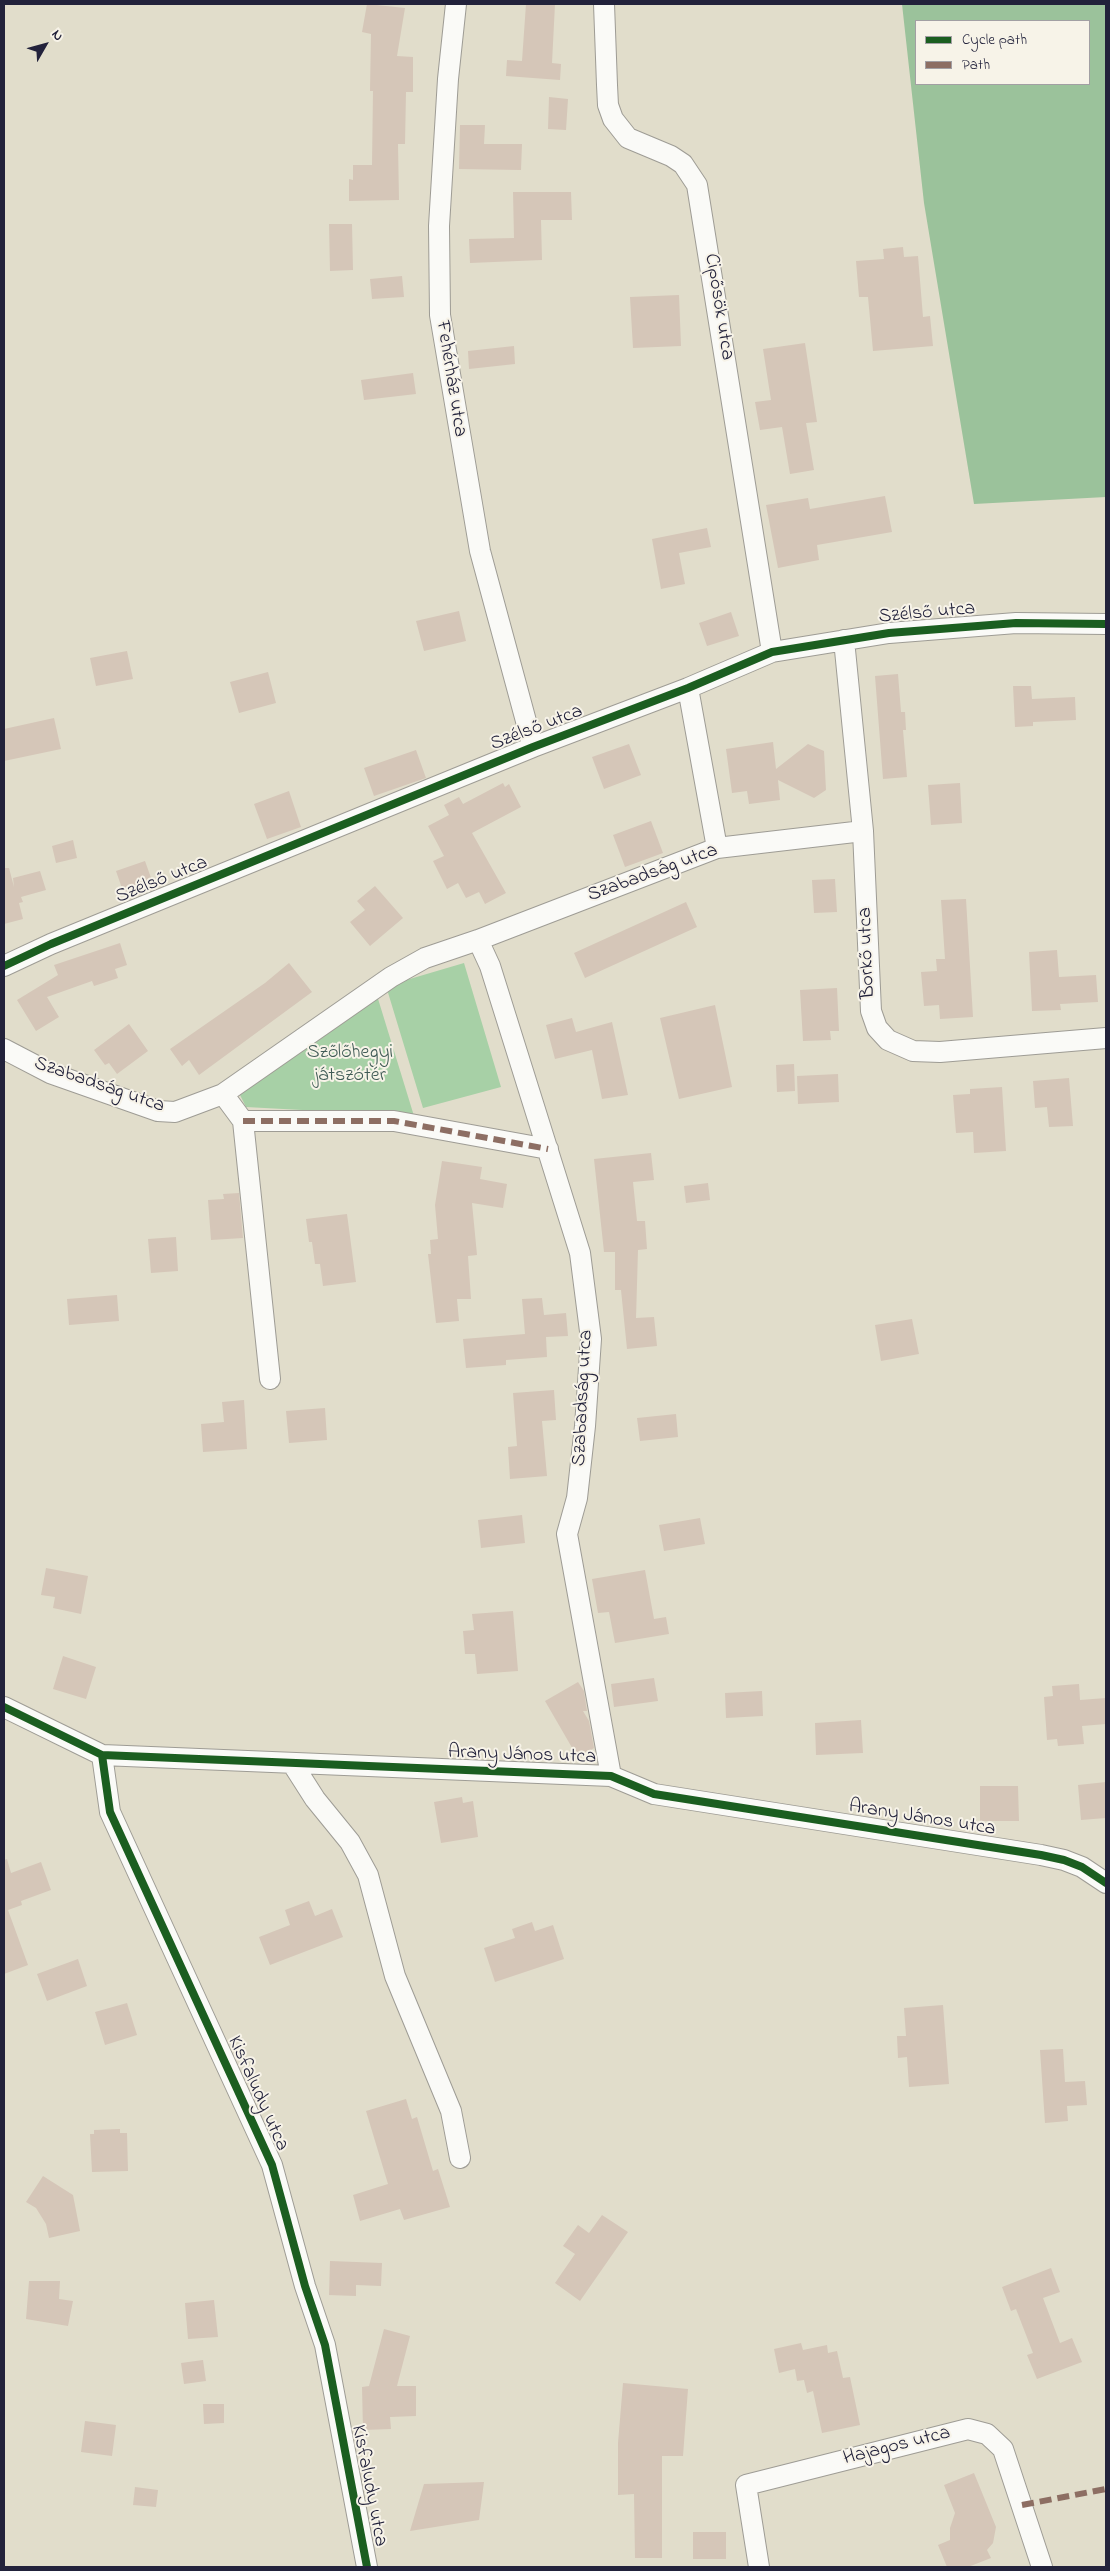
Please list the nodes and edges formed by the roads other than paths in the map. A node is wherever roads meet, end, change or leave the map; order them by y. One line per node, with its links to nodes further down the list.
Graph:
1 (456, 4): 7 (street, Fehérház utca)
2 (604, 4): 5 (street, Cipősök utca)
3 (1106, 624): 4 (street, Szélső utca)
4 (844, 640): 5 (street, Szélső utca); 8 (street, Borkő utca)
5 (772, 652): 6 (street, Szélső utca)
6 (688, 688): 7 (street, Szélső utca); 9 (street)
7 (533, 747): 11 (street, Szélső utca)
8 (864, 830): 9 (street, Szabadság utca); 12 (street, Borkő utca)
9 (716, 848): 10 (street, Szabadság utca)
10 (478, 940): 14 (street, Szabadság utca); 16 (street, Szabadság utca)
11 (4, 966)
12 (1106, 1038)
13 (4, 1049): 14 (street, Szabadság utca)
14 (223, 1094): 15 (street)
15 (243, 1120): 16 (street); 17 (street)
16 (548, 1149): 21 (street, Szabadság utca)
17 (270, 1379)
18 (4, 1707): 19 (street)
19 (102, 1755): 20 (street, Arany János utca); 24 (street, Kisfaludy utca)
20 (292, 1763): 21 (street, Arany János utca); 23 (street)
21 (611, 1776): 22 (street, Arany János utca)
22 (1106, 1883)
23 (460, 2158)
24 (367, 2567)
25 (759, 2567): 26 (street, Hajagos utca)
26 (1042, 2567)

